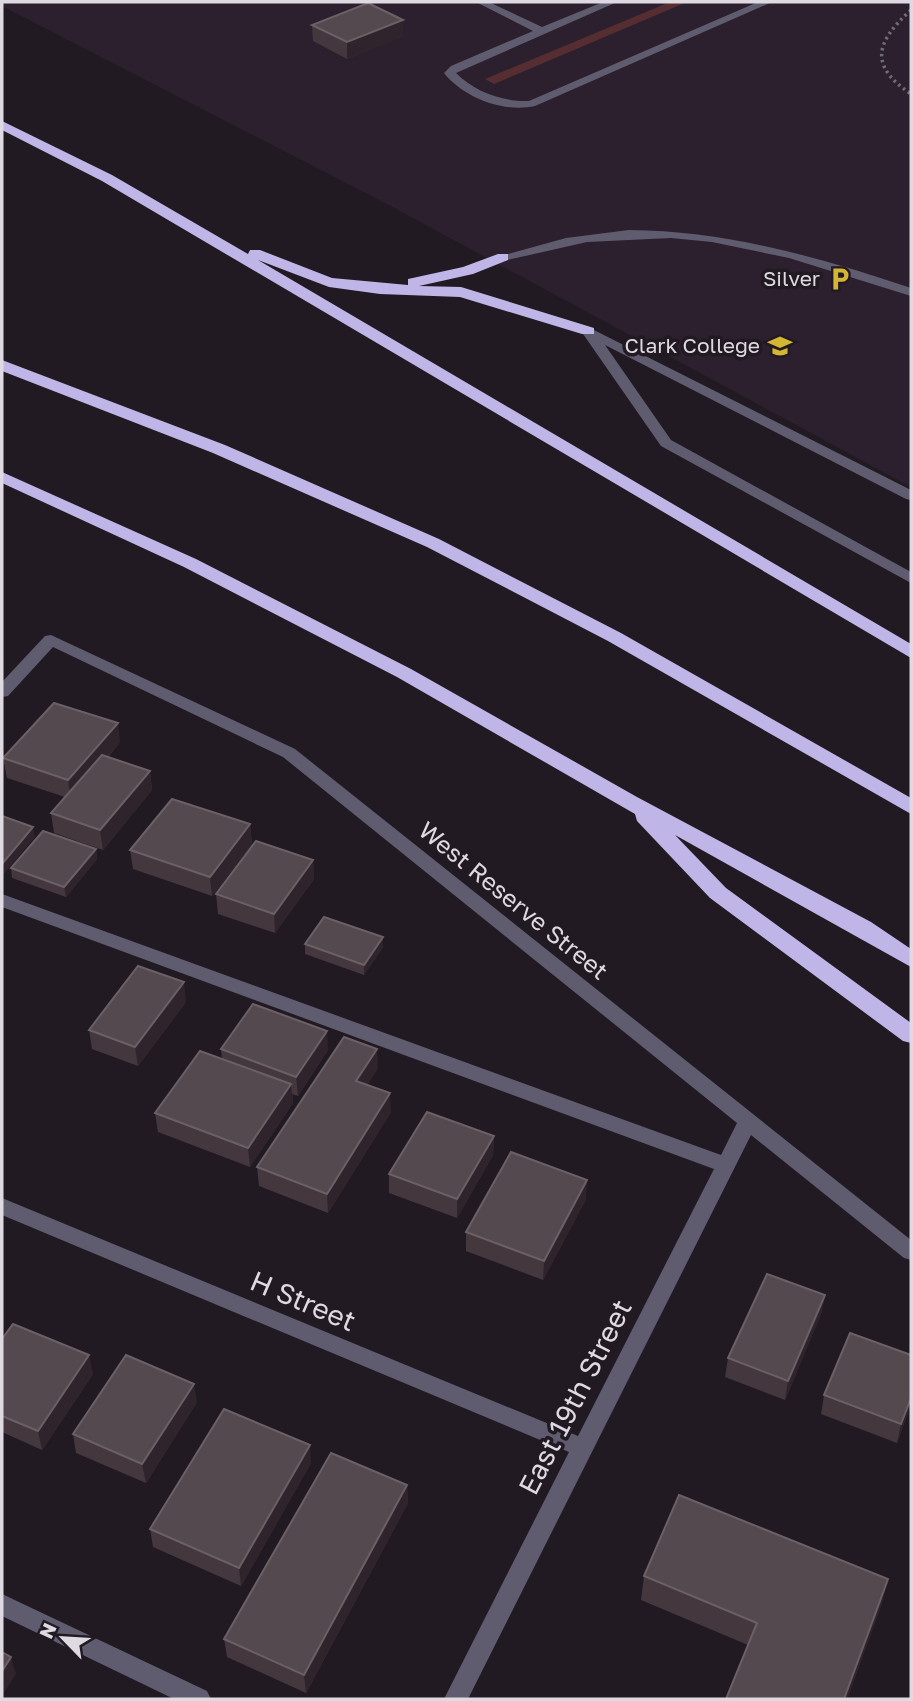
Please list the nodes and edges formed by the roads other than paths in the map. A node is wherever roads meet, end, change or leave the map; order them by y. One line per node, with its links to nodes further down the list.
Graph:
1 (481, 2): 4 (street)
2 (612, 2): 4 (street)
3 (767, 2): 4 (street)
4 (541, 32)
5 (2, 125): 6 (highway)
6 (195, 229): 8 (highway); 15 (highway)
7 (503, 257): 8 (highway); 9 (street)
8 (380, 289): 10 (highway)
9 (911, 292)
10 (588, 331): 13 (street); 14 (street)
11 (2, 365): 18 (highway)
12 (2, 477): 17 (highway)
13 (911, 496)
14 (911, 578)
15 (911, 652)
16 (2, 692): 22 (street, West Reserve Street)
17 (630, 802): 20 (highway); 21 (highway)
18 (911, 807)
19 (2, 900): 23 (street)
20 (911, 958)
21 (911, 1035)
22 (748, 1121): 23 (street, East 19th Street); 25 (street, West Reserve Street)
23 (726, 1166): 26 (street, East 19th Street)
24 (2, 1206): 26 (street, H Street)
25 (911, 1252)
26 (583, 1448): 29 (street, East 19th Street)
27 (2, 1605): 28 (street)
28 (199, 1699)
29 (456, 1699)

